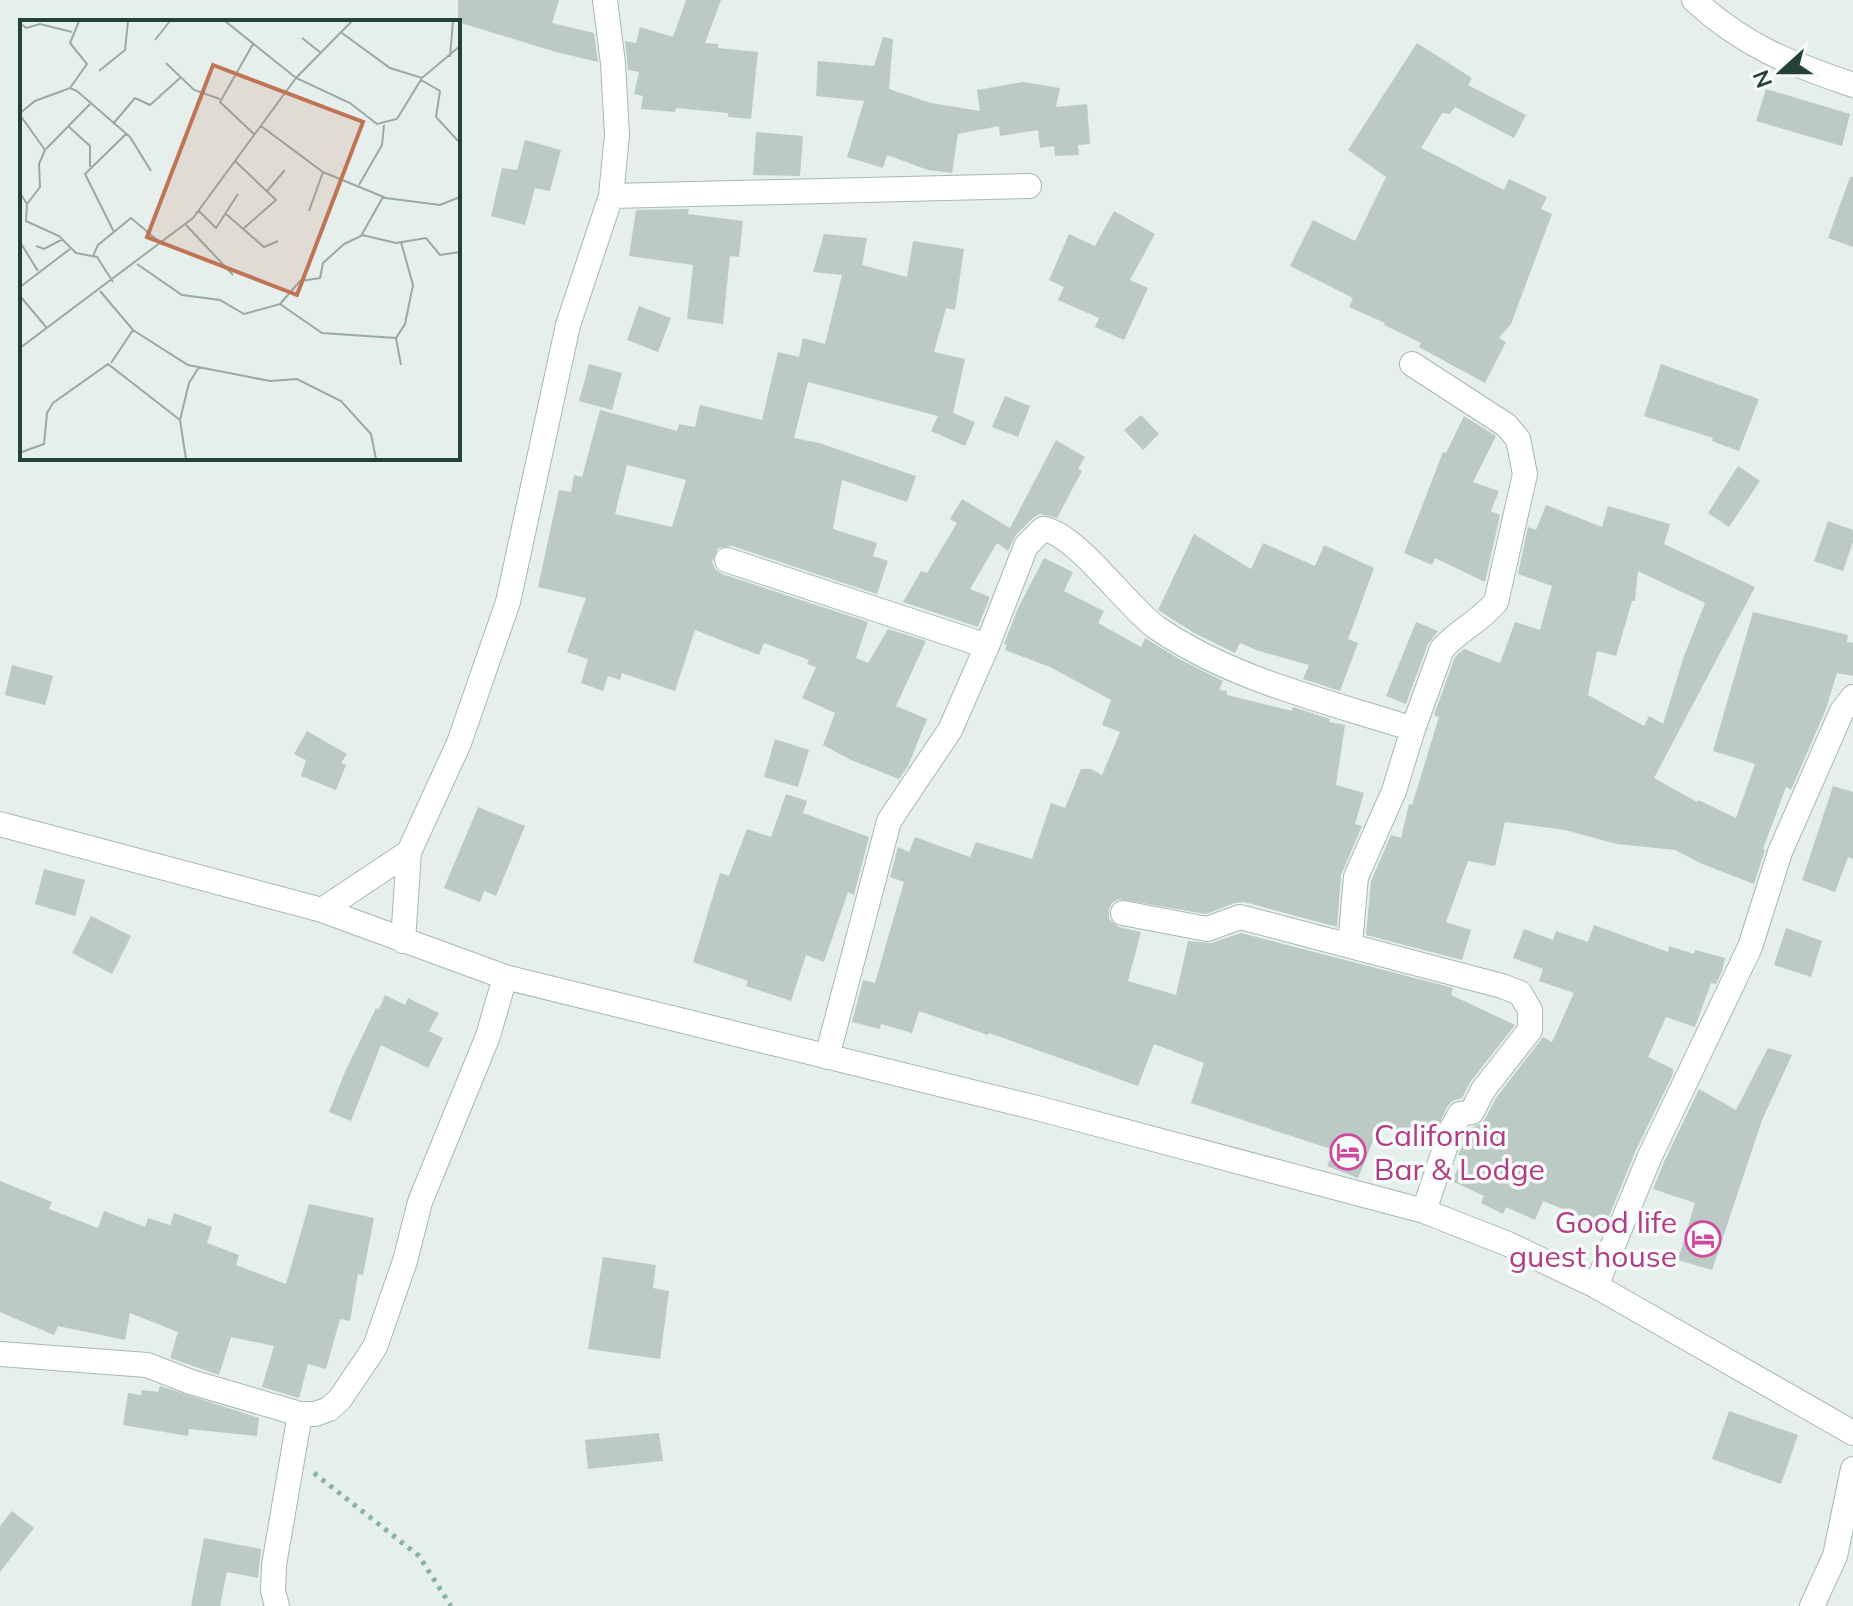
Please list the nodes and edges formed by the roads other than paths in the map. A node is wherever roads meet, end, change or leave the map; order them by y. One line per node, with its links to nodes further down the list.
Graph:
1 (605, 0): 5 (street)
2 (1694, 0): 3 (street)
3 (1853, 85)
4 (1029, 186): 5 (street)
5 (611, 196): 12 (street)
6 (1412, 364): 10 (street)
7 (727, 560): 8 (street)
8 (987, 646): 10 (street); 18 (street)
9 (1853, 697): 20 (street)
10 (1413, 729): 16 (street)
11 (0, 824): 13 (street)
12 (409, 852): 13 (street); 15 (street)
13 (322, 910): 15 (street)
14 (1123, 913): 16 (street)
15 (403, 941): 17 (street)
16 (1350, 945): 19 (street)
17 (505, 977): 18 (street); 22 (street)
18 (827, 1057): 19 (street)
19 (1424, 1211): 20 (street)
20 (1596, 1286): 23 (street)
21 (0, 1354): 22 (street)
22 (300, 1414): 25 (street)
23 (1853, 1433)
24 (1853, 1469): 26 (street)
25 (277, 1606)
26 (1812, 1606)

